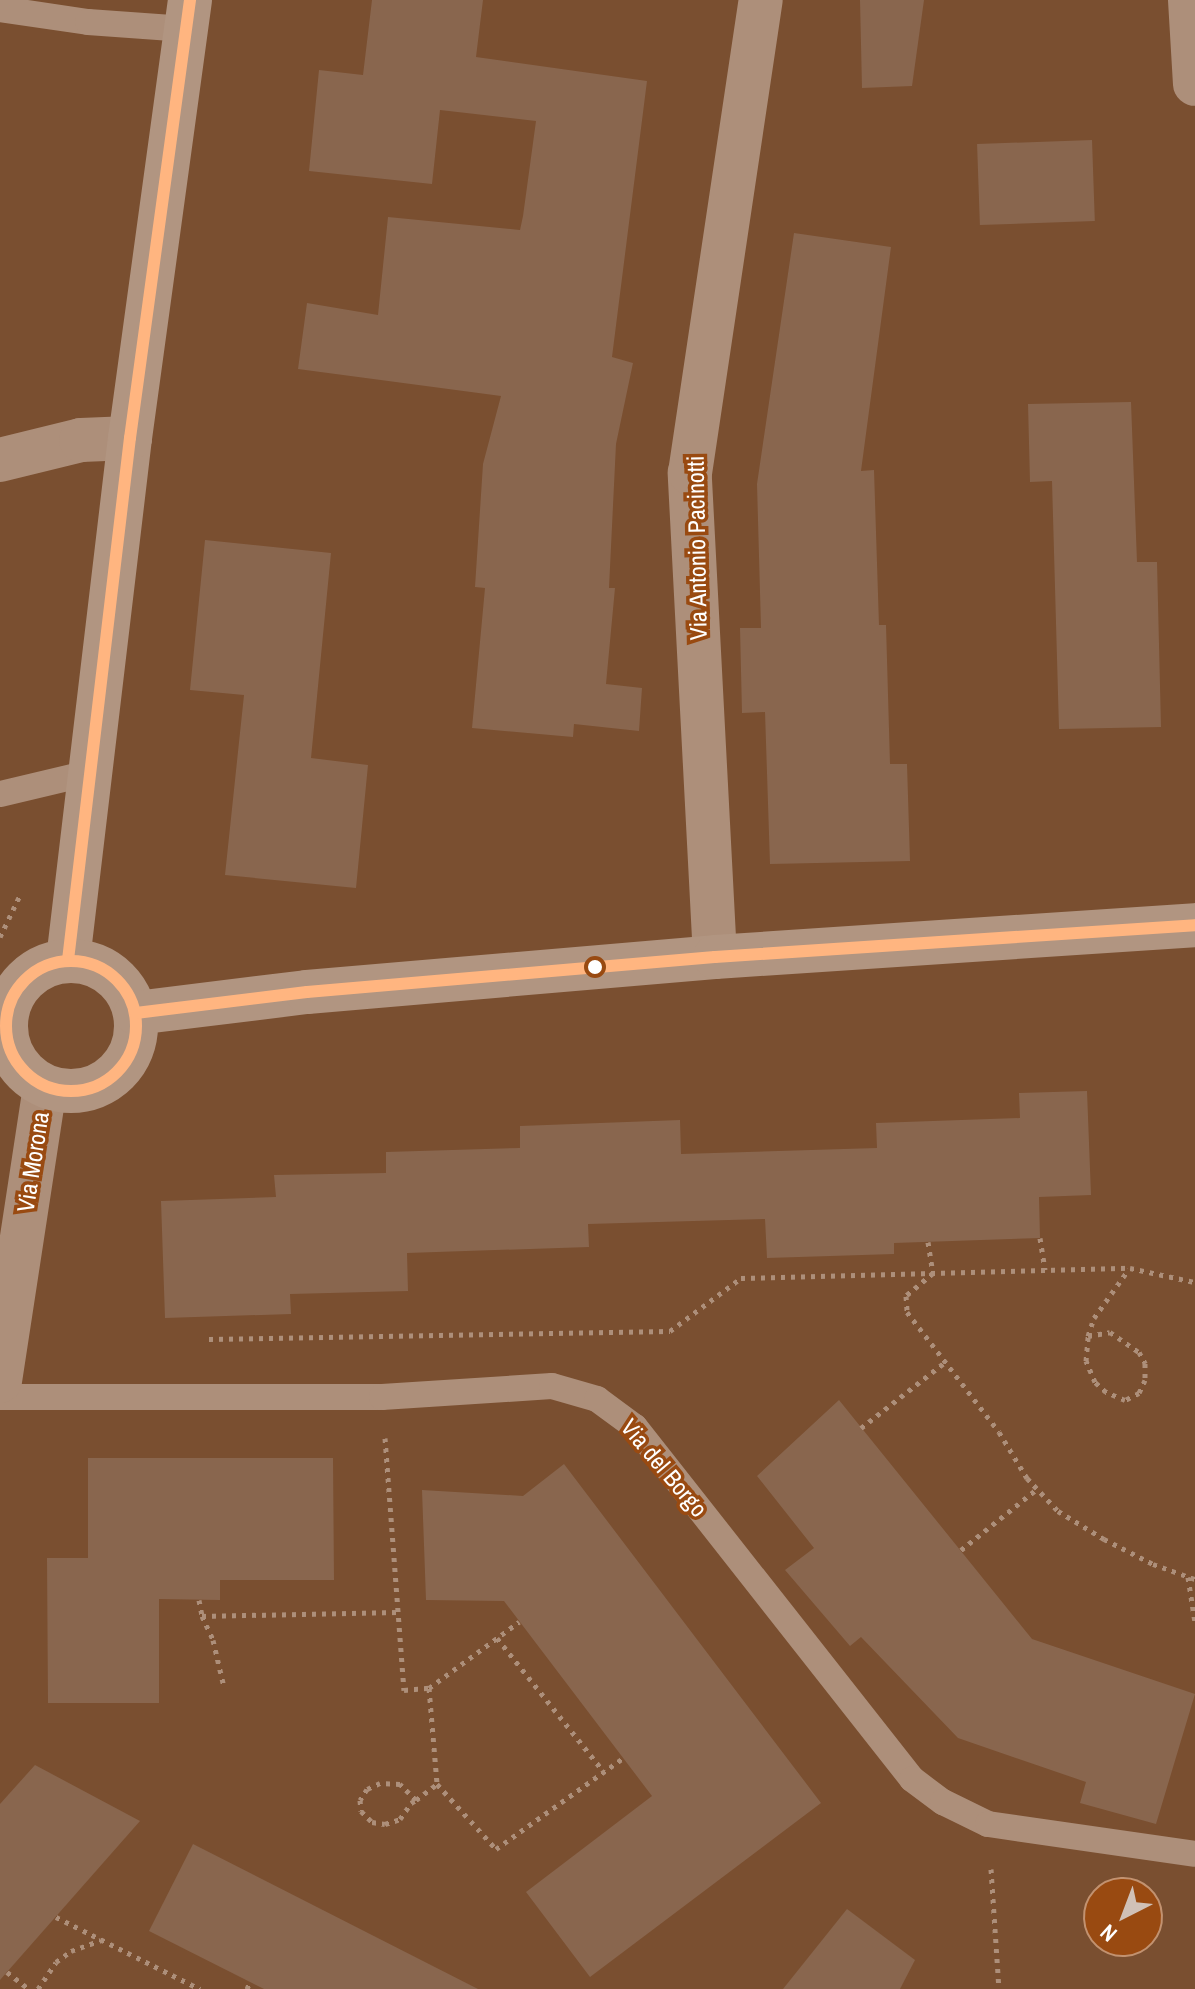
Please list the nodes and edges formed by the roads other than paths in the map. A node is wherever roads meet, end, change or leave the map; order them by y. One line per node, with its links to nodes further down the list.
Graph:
1 (761, 0): 11 (street, Via Antonio Pacinotti)
2 (1190, 0): 5 (street)
3 (0, 9): 4 (lane)
4 (188, 14): 6 (main road)
5 (1195, 84)
6 (130, 438): 7 (street); 8 (main road)
7 (0, 460)
8 (93, 772): 9 (lane); 12 (main road)
9 (0, 794)
10 (1195, 925): 11 (main road)
11 (715, 957): 13 (main road)
12 (68, 960): 13 (main road); 14 (main road)
13 (136, 1013): 15 (main road)
14 (3, 1034): 15 (main road)
15 (45, 1086): 16 (street, Via Morona)
16 (0, 1381)
17 (0, 1397): 18 (lane, Via del Borgo)
18 (1195, 1854)

